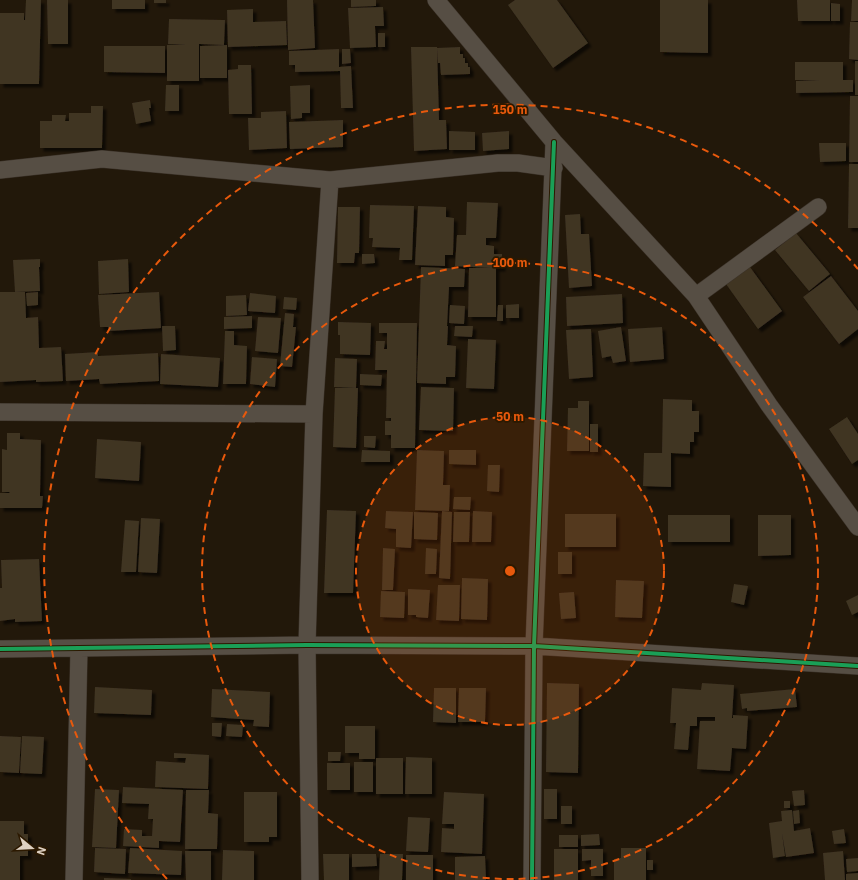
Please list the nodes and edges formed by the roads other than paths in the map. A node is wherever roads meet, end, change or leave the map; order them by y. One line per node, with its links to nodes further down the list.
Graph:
1 (436, 0): 2 (street)
2 (554, 142): 3 (street); 7 (street)
3 (554, 168): 5 (street); 12 (street)
4 (0, 170): 5 (street)
5 (330, 180): 9 (street)
6 (818, 207): 7 (street)
7 (696, 296): 10 (street)
8 (0, 412): 9 (street)
9 (314, 414): 11 (street)
10 (858, 527)
11 (306, 645): 12 (street); 13 (street); 17 (street)
12 (534, 646): 15 (street); 18 (street)
13 (79, 648): 14 (street); 16 (street)
14 (0, 650)
15 (858, 666)
16 (74, 880)
17 (310, 880)
18 (532, 880)

